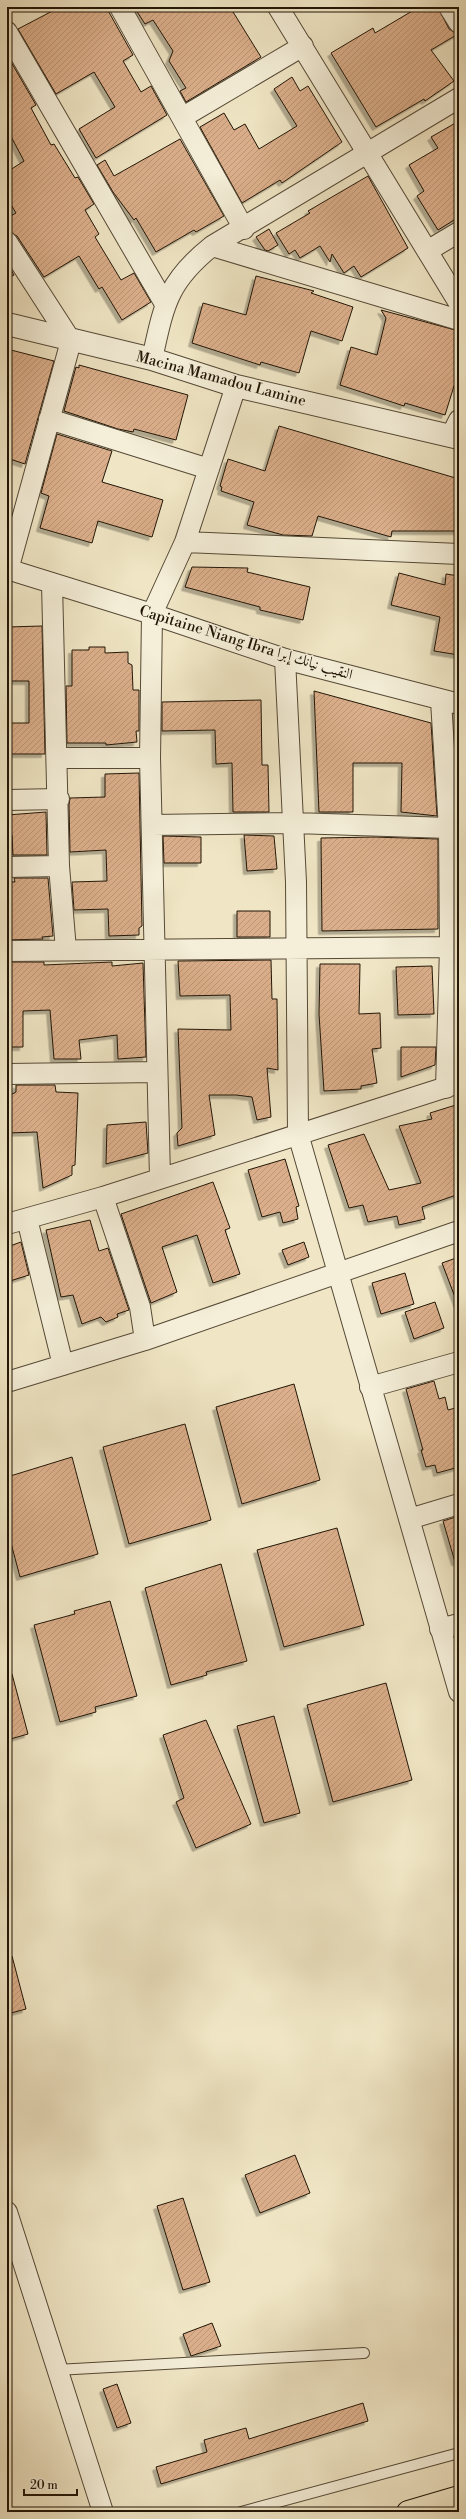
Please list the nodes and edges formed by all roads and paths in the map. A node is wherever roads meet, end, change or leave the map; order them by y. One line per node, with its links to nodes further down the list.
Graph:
1 (120, 7): 8 (street)
2 (449, 7): 4 (street)
3 (282, 8): 6 (street)
4 (459, 23)
5 (7, 32): 16 (street)
6 (302, 46): 8 (street); 9 (street)
7 (459, 98): 9 (street)
8 (183, 117): 10 (street)
9 (366, 153): 10 (street); 14 (street)
10 (244, 229): 13 (street)
11 (459, 232): 14 (street)
12 (7, 242): 19 (street)
13 (212, 246): 16 (street); 17 (street)
14 (427, 251): 15 (street)
15 (459, 303)
16 (165, 304): 20 (street)
17 (459, 320)
18 (7, 324): 19 (street, Macina Mamadou Lamine)
19 (71, 341): 20 (street, Macina Mamadou Lamine); 22 (street)
20 (152, 359): 21 (street, Macina Mamadou Lamine)
21 (236, 386): 23 (street, Macina Mamadou Lamine); 24 (street)
22 (50, 419): 24 (street); 27 (street)
23 (456, 431)
24 (209, 469): 25 (street)
25 (185, 542): 26 (street); 29 (street)
26 (459, 554)
27 (7, 570): 28 (street, Capitaine Niang Ibra النقيب نيانك إبرا)
28 (43, 580): 29 (street, Capitaine Niang Ibra النقيب نيانك إبرا); 32 (street)
29 (152, 614): 30 (street, Capitaine Niang Ibra النقيب نيانك إبرا); 33 (street)
30 (285, 659): 31 (street, Capitaine Niang Ibra النقيب نيانك إبرا); 36 (street)
31 (450, 702): 38 (street)
32 (58, 758): 33 (street); 34 (street)
33 (150, 758): 37 (street)
34 (59, 799): 35 (street); 39 (street)
35 (7, 800)
36 (294, 823): 37 (street); 38 (street); 43 (street)
37 (152, 825): 42 (street)
38 (449, 828): 41 (street)
39 (59, 866): 40 (street); 44 (street)
40 (7, 867)
41 (450, 947): 43 (street); 48 (street)
42 (154, 948): 43 (street); 44 (street); 46 (street)
43 (298, 948): 49 (street)
44 (66, 950): 45 (street)
45 (7, 951)
46 (157, 1072): 47 (street); 50 (street)
47 (7, 1074)
48 (452, 1085): 49 (street)
49 (298, 1134): 50 (street); 55 (street)
50 (160, 1178): 51 (street)
51 (103, 1197): 52 (street); 56 (street)
52 (27, 1219): 53 (street); 58 (street)
53 (7, 1224)
54 (459, 1231): 55 (street)
55 (339, 1273): 56 (street); 60 (street)
56 (146, 1340): 58 (street)
57 (459, 1362): 60 (street)
58 (63, 1365): 59 (street)
59 (7, 1382)
60 (370, 1387): 62 (street)
61 (459, 1504): 62 (street)
62 (409, 1519): 63 (street)
63 (450, 1626): 64 (street)
64 (459, 1692)
65 (7, 2212): 67 (street)
66 (364, 2353): 67 (lane)
67 (56, 2370): 70 (street)
68 (459, 2453): 71 (lane)
69 (459, 2497): 72 (highway)
70 (103, 2512)
71 (241, 2512)
72 (408, 2512)

